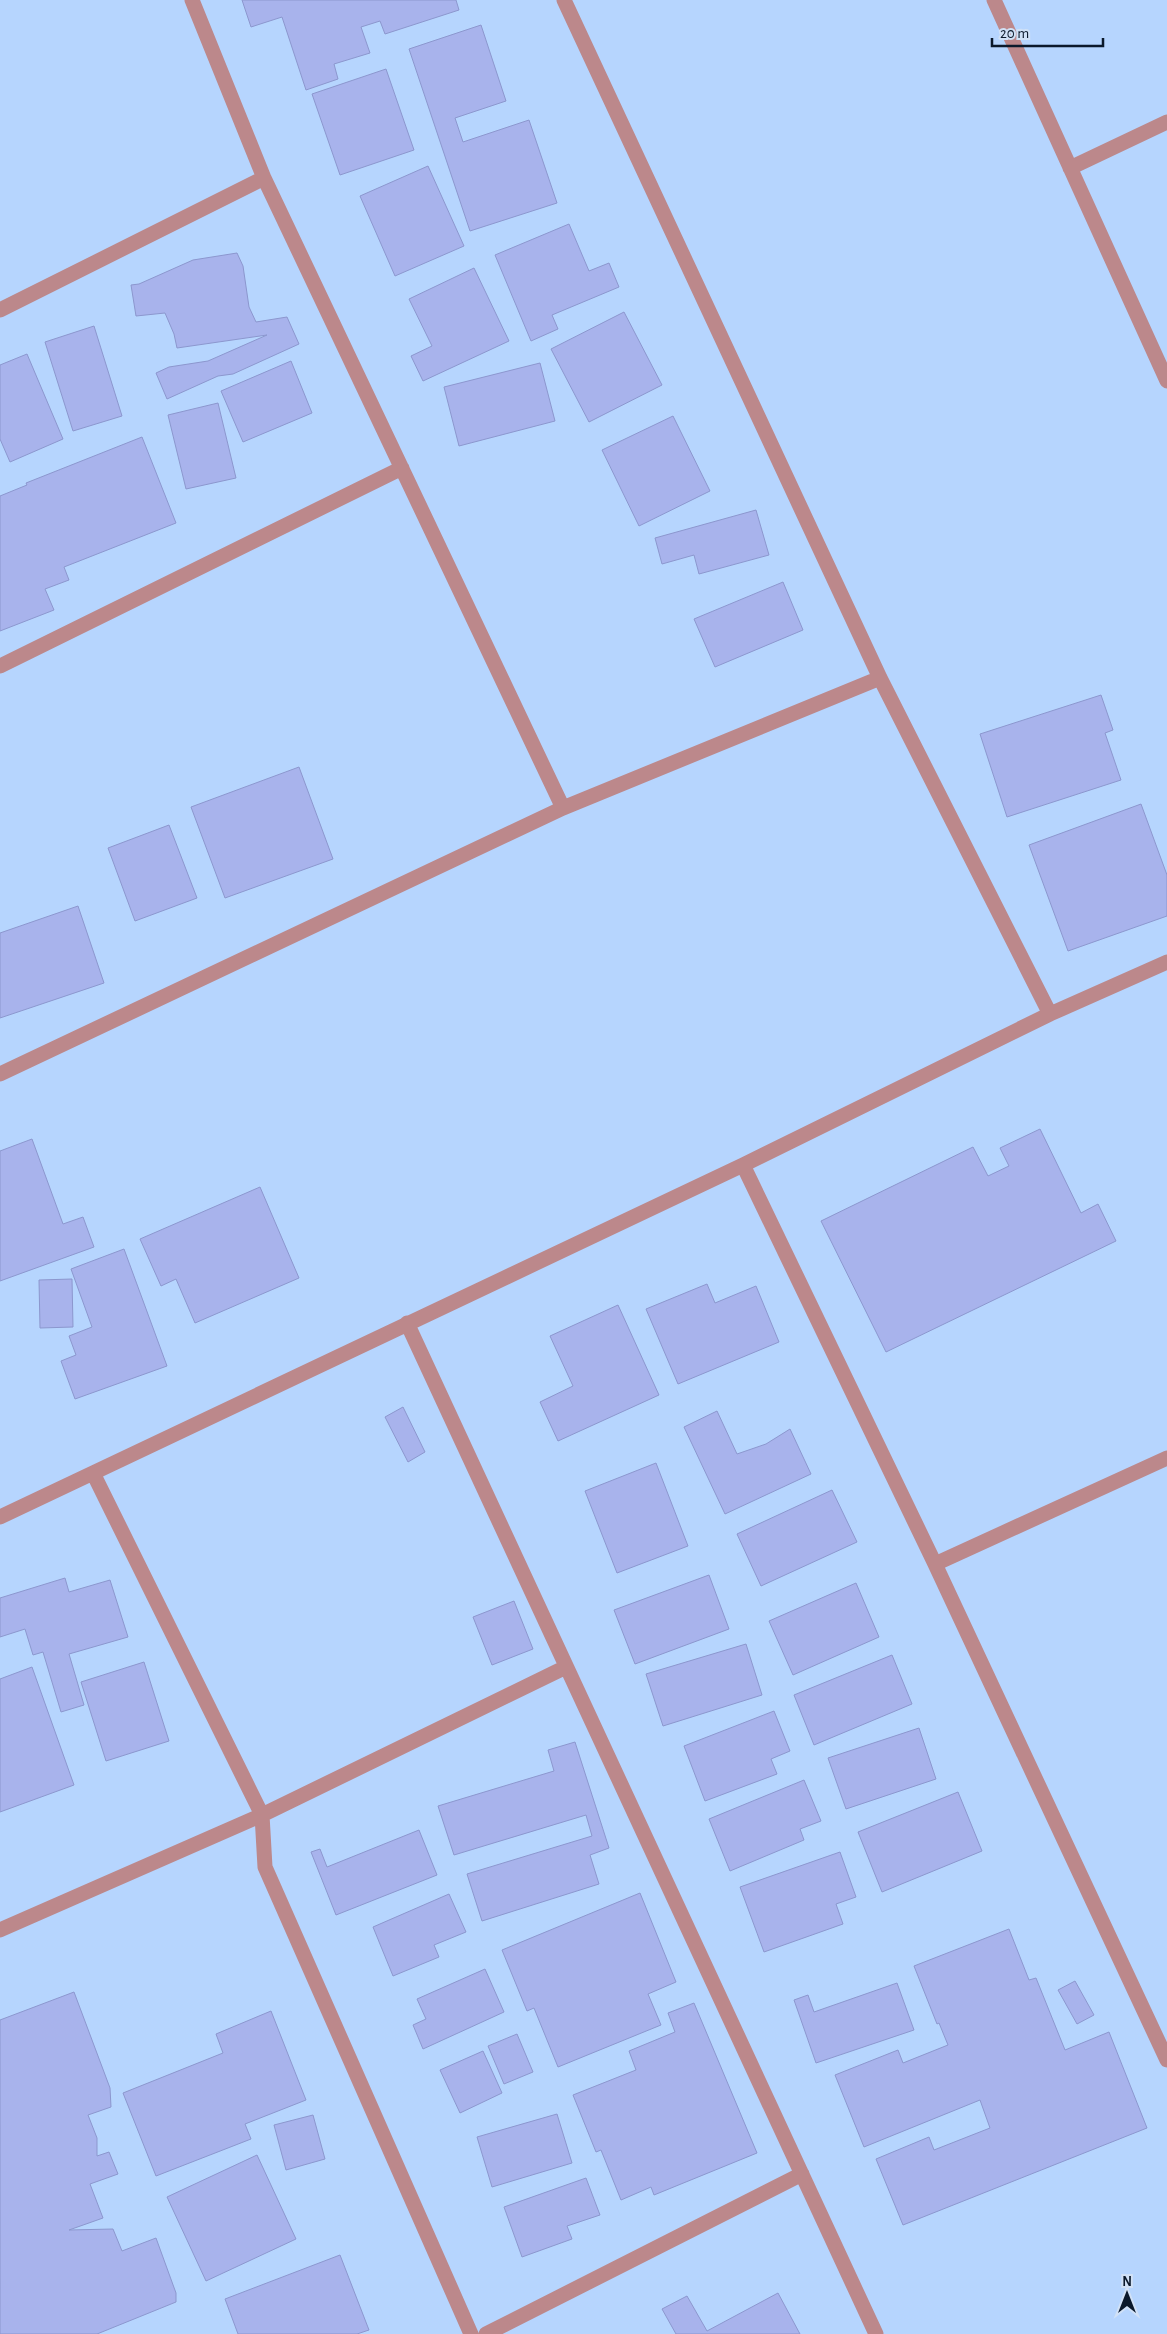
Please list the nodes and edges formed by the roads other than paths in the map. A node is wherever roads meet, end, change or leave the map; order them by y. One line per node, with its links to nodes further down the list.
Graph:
1 (192, 0): 6 (street)
2 (564, 0): 11 (street)
3 (994, 0): 5 (street)
4 (1167, 122): 5 (street)
5 (1070, 168): 8 (street)
6 (264, 178): 7 (street); 9 (street)
7 (0, 310)
8 (1167, 380)
9 (402, 468): 10 (street); 12 (street)
10 (0, 666)
11 (880, 678): 12 (street); 14 (street)
12 (564, 808): 15 (street)
13 (1167, 962): 14 (street)
14 (1050, 1014): 16 (street)
15 (0, 1074)
16 (743, 1165): 17 (street); 21 (street)
17 (406, 1323): 19 (street); 22 (street)
18 (1167, 1458): 21 (street)
19 (93, 1473): 20 (street); 23 (street)
20 (0, 1517)
21 (935, 1564): 25 (street)
22 (566, 1667): 23 (street); 26 (street)
23 (262, 1815): 24 (street); 27 (street)
24 (0, 1930)
25 (1167, 2060)
26 (802, 2174): 28 (street); 29 (street)
27 (471, 2334)
28 (486, 2334)
29 (876, 2334)

